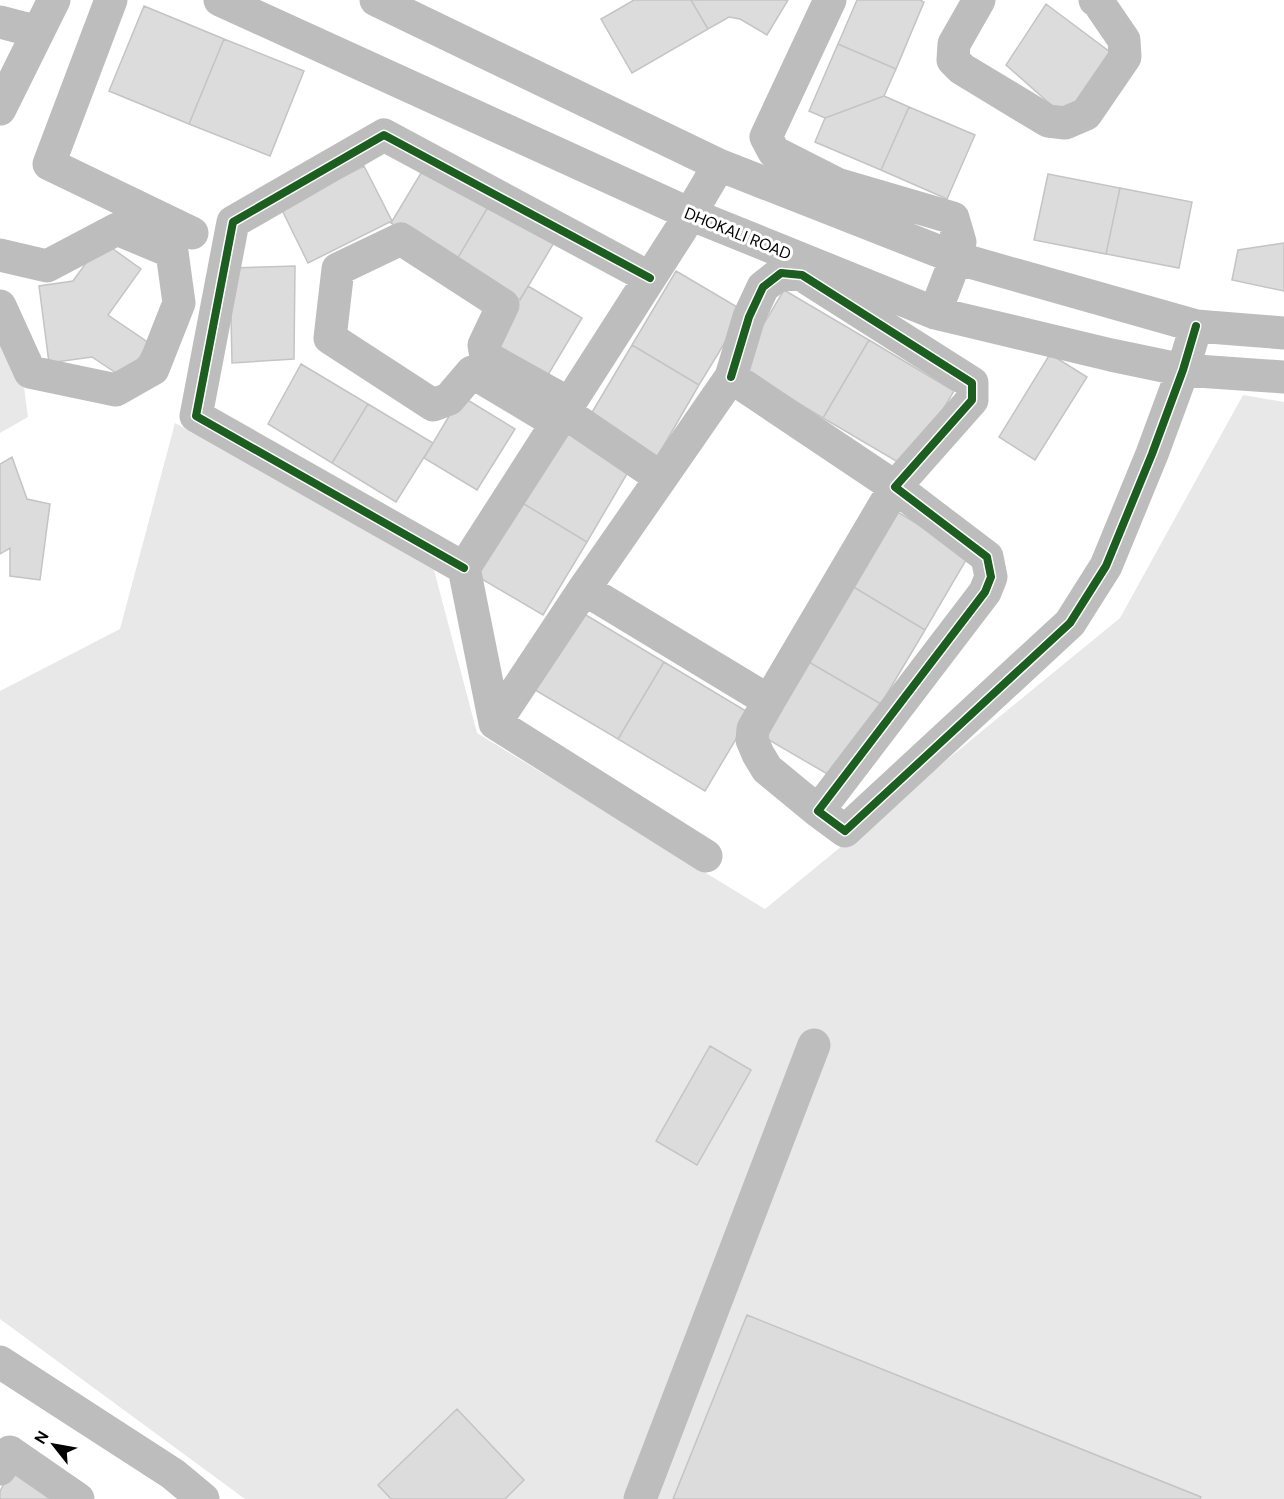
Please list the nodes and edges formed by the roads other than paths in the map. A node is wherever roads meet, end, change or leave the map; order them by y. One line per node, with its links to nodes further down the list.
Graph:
1 (54, 0): 9 (street)
2 (111, 0): 13 (street)
3 (220, 0): 12 (street, DHOKALI ROAD)
4 (376, 0): 11 (street)
5 (830, 0): 15 (street)
6 (979, 0): 7 (street)
7 (1098, 0)
8 (0, 22): 9 (street)
9 (38, 32): 10 (street)
10 (1, 105)
11 (719, 165): 12 (street); 15 (street)
12 (690, 214): 16 (street); 18 (street, DHOKALI ROAD)
13 (192, 233)
14 (0, 255): 17 (street)
15 (956, 258): 18 (street); 19 (street)
16 (650, 278): 24 (street); 27 (street)
17 (0, 306)
18 (935, 313): 21 (street, DHOKALI ROAD)
19 (1196, 326): 20 (street); 21 (street)
20 (1284, 333)
21 (1183, 370): 23 (street, DHOKALI ROAD); 31 (street)
22 (731, 377): 25 (street); 26 (street); 26 (street)
23 (1284, 377)
24 (564, 413): 24 (street); 25 (street); 27 (street)
25 (661, 478): 28 (street)
26 (895, 488): 29 (street); 31 (street)
27 (464, 568): 30 (street)
28 (584, 589): 29 (street); 30 (street)
29 (769, 701): 31 (street)
30 (495, 723): 32 (street)
31 (818, 811)
32 (706, 856)
33 (814, 1045): 38 (street)
34 (0, 1362): 37 (street)
35 (0, 1469): 36 (street)
36 (78, 1499)
37 (203, 1499)
38 (640, 1499)

